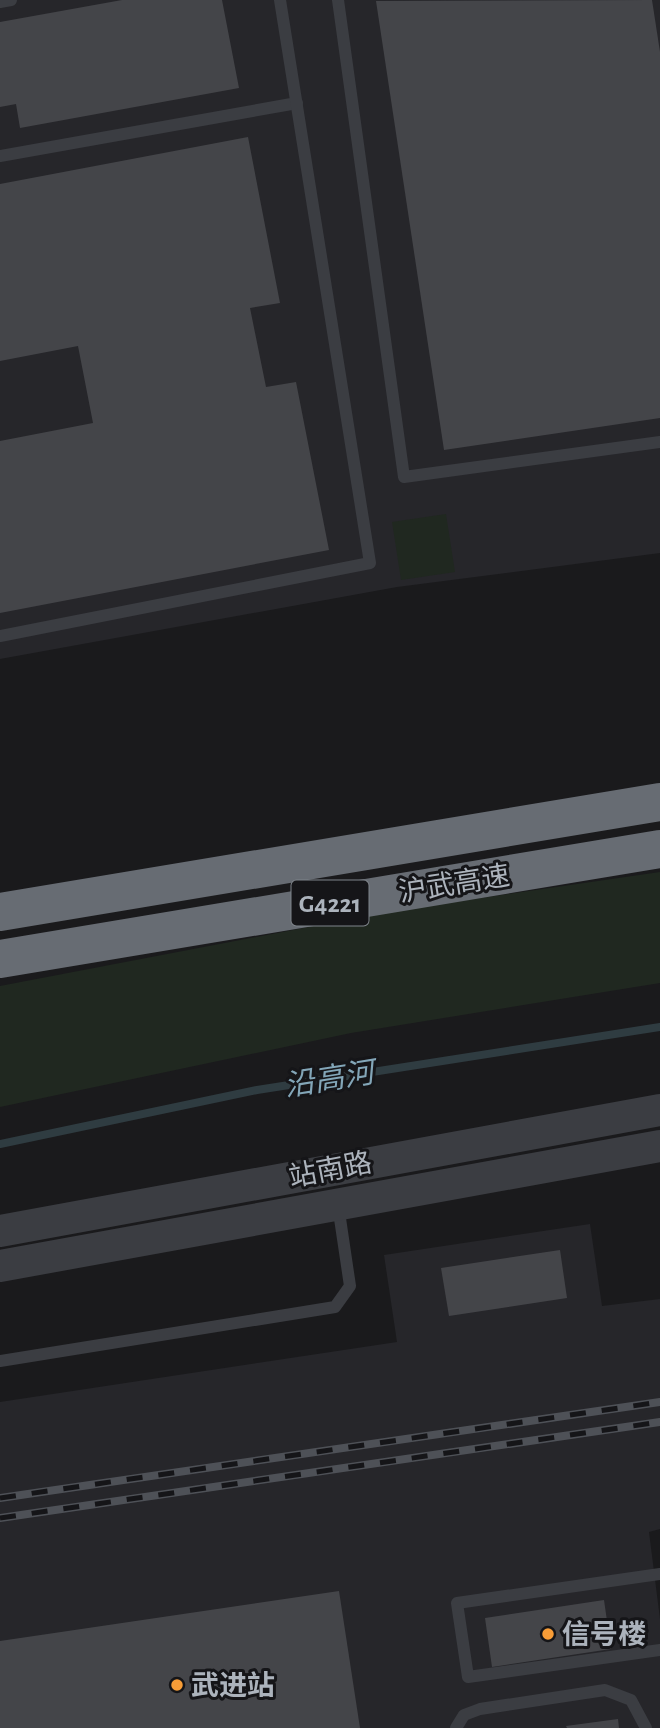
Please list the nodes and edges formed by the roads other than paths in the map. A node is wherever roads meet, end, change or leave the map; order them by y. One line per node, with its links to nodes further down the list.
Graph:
1 (11, 0): 4 (lane)
2 (280, 0): 5 (lane)
3 (338, 0): 7 (lane)
4 (0, 2)
5 (296, 103): 6 (lane); 8 (lane)
6 (0, 156)
7 (660, 442)
8 (0, 636)
9 (660, 802): 11 (highway, 沪武高速 / G4221)
10 (660, 849): 12 (highway, 沪武高速 / G4221)
11 (0, 912)
12 (0, 959)
13 (660, 1110): 16 (street, 站南路)
14 (660, 1146): 15 (street, 站南路)
15 (338, 1204): 17 (street, 站南路); 18 (lane)
16 (0, 1231)
17 (0, 1266)
18 (0, 1361)
19 (660, 1574): 20 (lane)
20 (660, 1650)
21 (456, 1728): 22 (lane)
22 (646, 1728)

